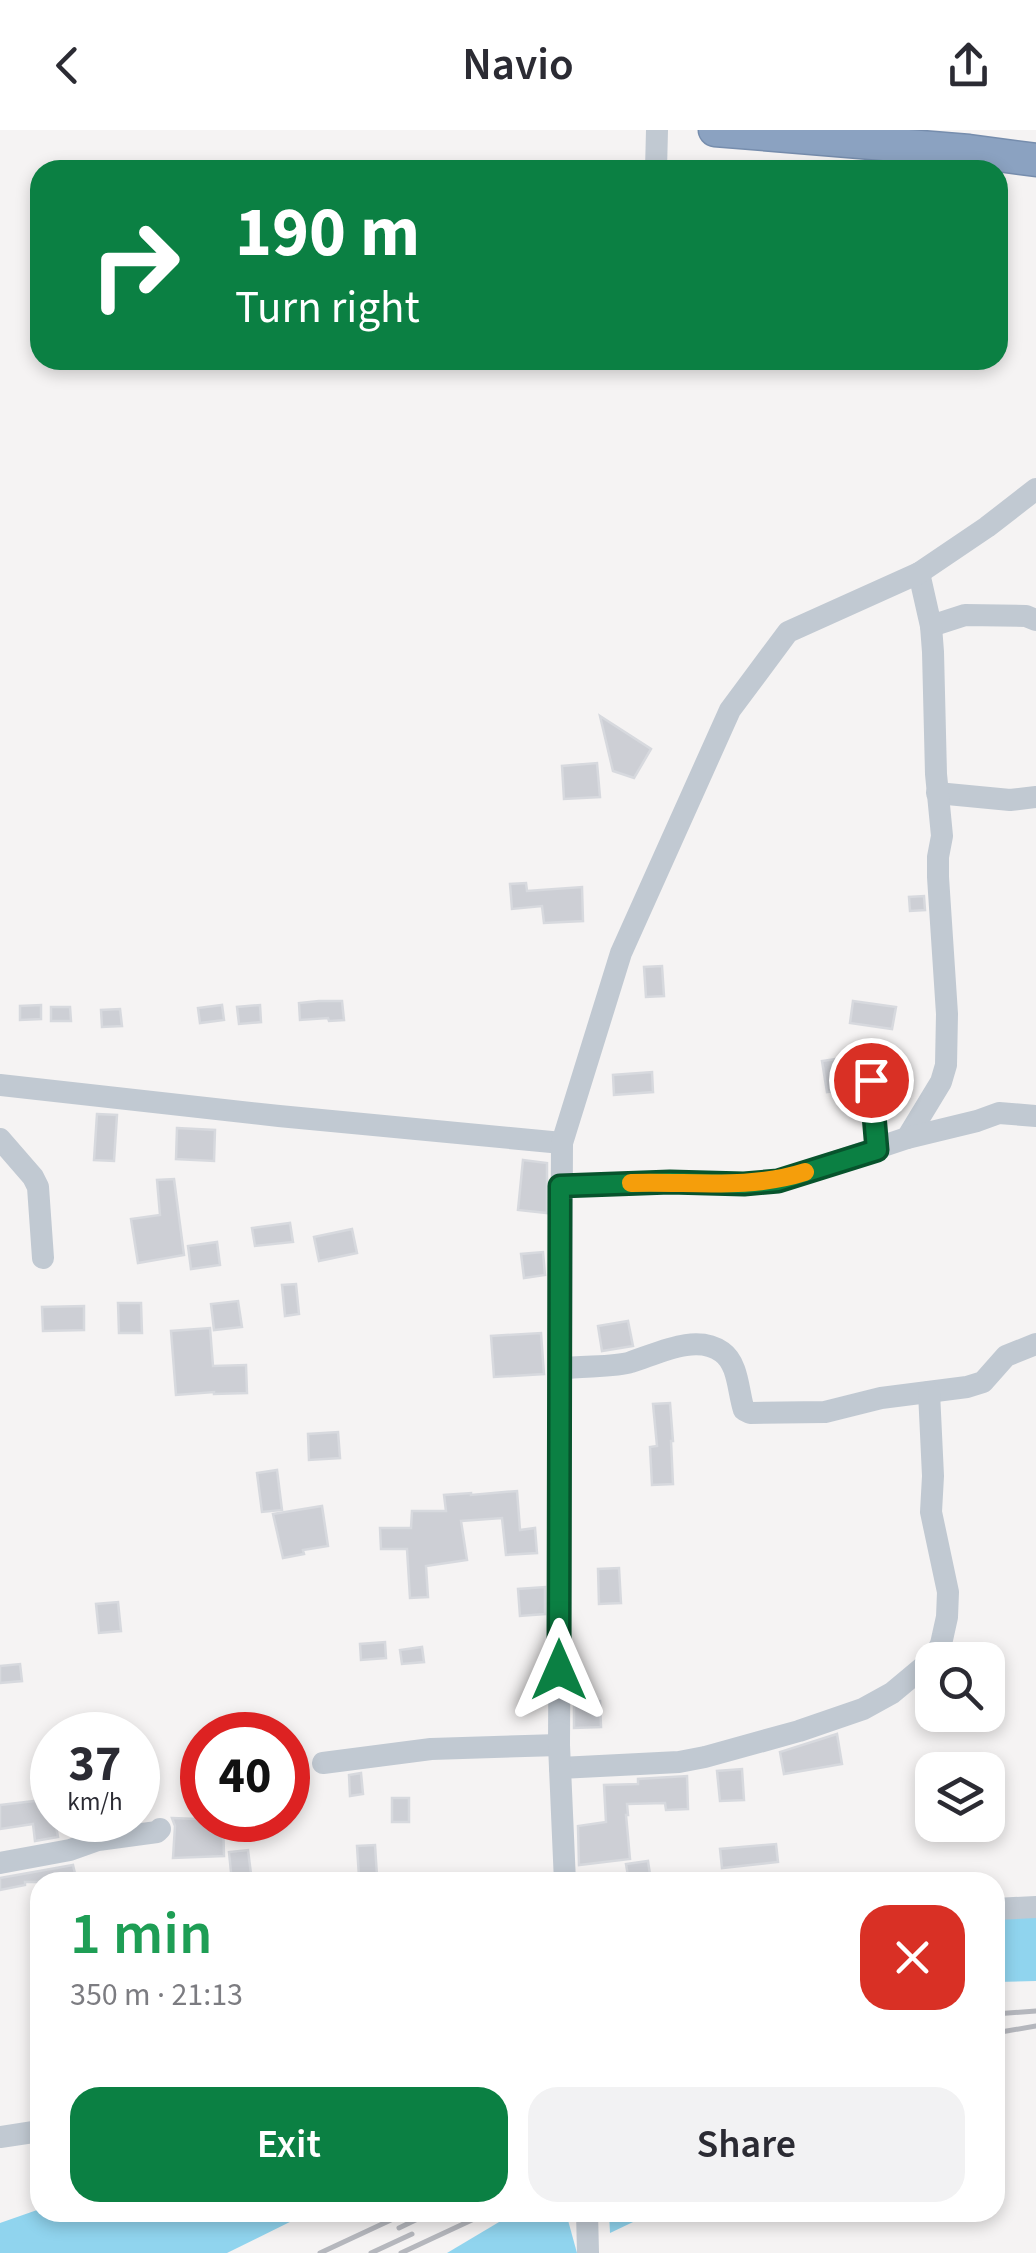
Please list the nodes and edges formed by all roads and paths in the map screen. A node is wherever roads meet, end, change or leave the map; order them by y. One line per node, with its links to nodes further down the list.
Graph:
1 (656, 130): 4 (street)
2 (715, 130): 3 (highway)
3 (1001, 143): 5 (highway)
4 (656, 160)
5 (1036, 160)
6 (1036, 489): 7 (street)
7 (919, 573): 9 (street); 17 (street)
8 (1036, 620): 9 (street)
9 (931, 626): 10 (street)
10 (938, 793): 11 (street); 15 (street)
11 (1036, 797)
12 (871, 1080): 18 (street)
13 (0, 1086): 17 (street)
14 (1036, 1116): 15 (street)
15 (907, 1138): 18 (street)
16 (0, 1140): 20 (street)
17 (562, 1143): 19 (street)
18 (877, 1150): 19 (street)
19 (560, 1186): 22 (street)
20 (43, 1258)
21 (1036, 1344): 23 (street)
22 (560, 1369): 23 (street); 24 (street)
23 (929, 1392): 24 (street)
24 (560, 1757): 25 (street); 28 (street)
25 (323, 1762)
26 (92, 1842): 27 (street)
27 (0, 1863)
28 (565, 1872)
29 (1036, 1907): 30 (street)
30 (1005, 1909)
31 (30, 2132): 32 (street)
32 (0, 2137)
33 (587, 2222): 34 (street)
34 (588, 2253)

